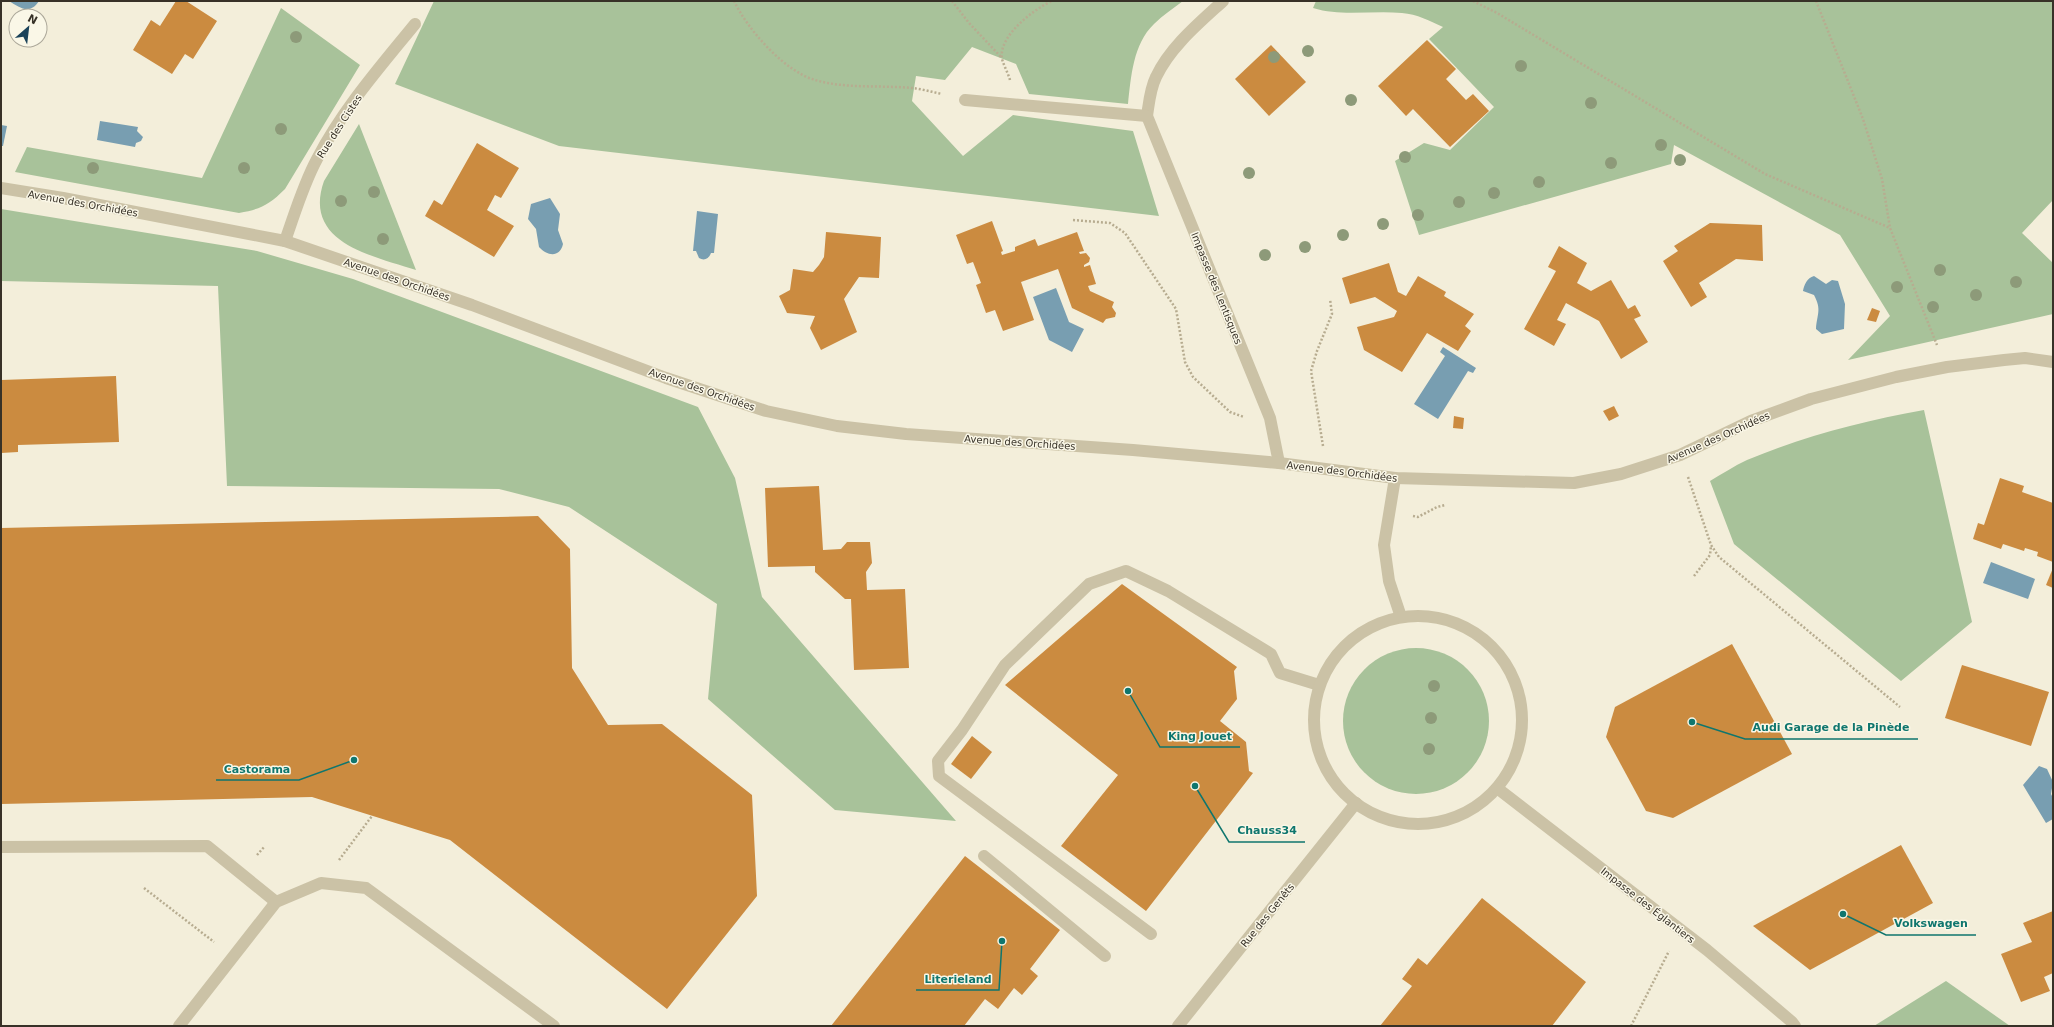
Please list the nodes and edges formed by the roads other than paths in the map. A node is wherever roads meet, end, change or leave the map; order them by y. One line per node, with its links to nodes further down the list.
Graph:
1 (1223, 1): 4 (street)
2 (415, 24): 6 (street, Rue des Cistes)
3 (965, 100): 4 (street)
4 (1147, 116): 8 (street, Impasse des Lentisques)
5 (1, 188): 6 (street, Avenue des Orchidées)
6 (285, 241): 8 (street, Avenue des Orchidées)
7 (2053, 362): 9 (street, Avenue des Orchidées)
8 (1279, 463): 9 (street, Avenue des Orchidées)
9 (1395, 478): 10 (street)
10 (1401, 617): 11 (street); 12 (street)
11 (1319, 685): 13 (street); 17 (street)
12 (1497, 788): 13 (street); 22 (street, Impasse des Églantiers)
13 (1356, 803): 21 (street, Rue des Genêts)
14 (1, 847): 16 (street)
15 (984, 856): 18 (street)
16 (276, 902): 19 (street); 20 (street)
17 (1151, 934)
18 (1105, 956)
19 (179, 1026)
20 (554, 1026)
21 (1178, 1026)
22 (1795, 1026)

